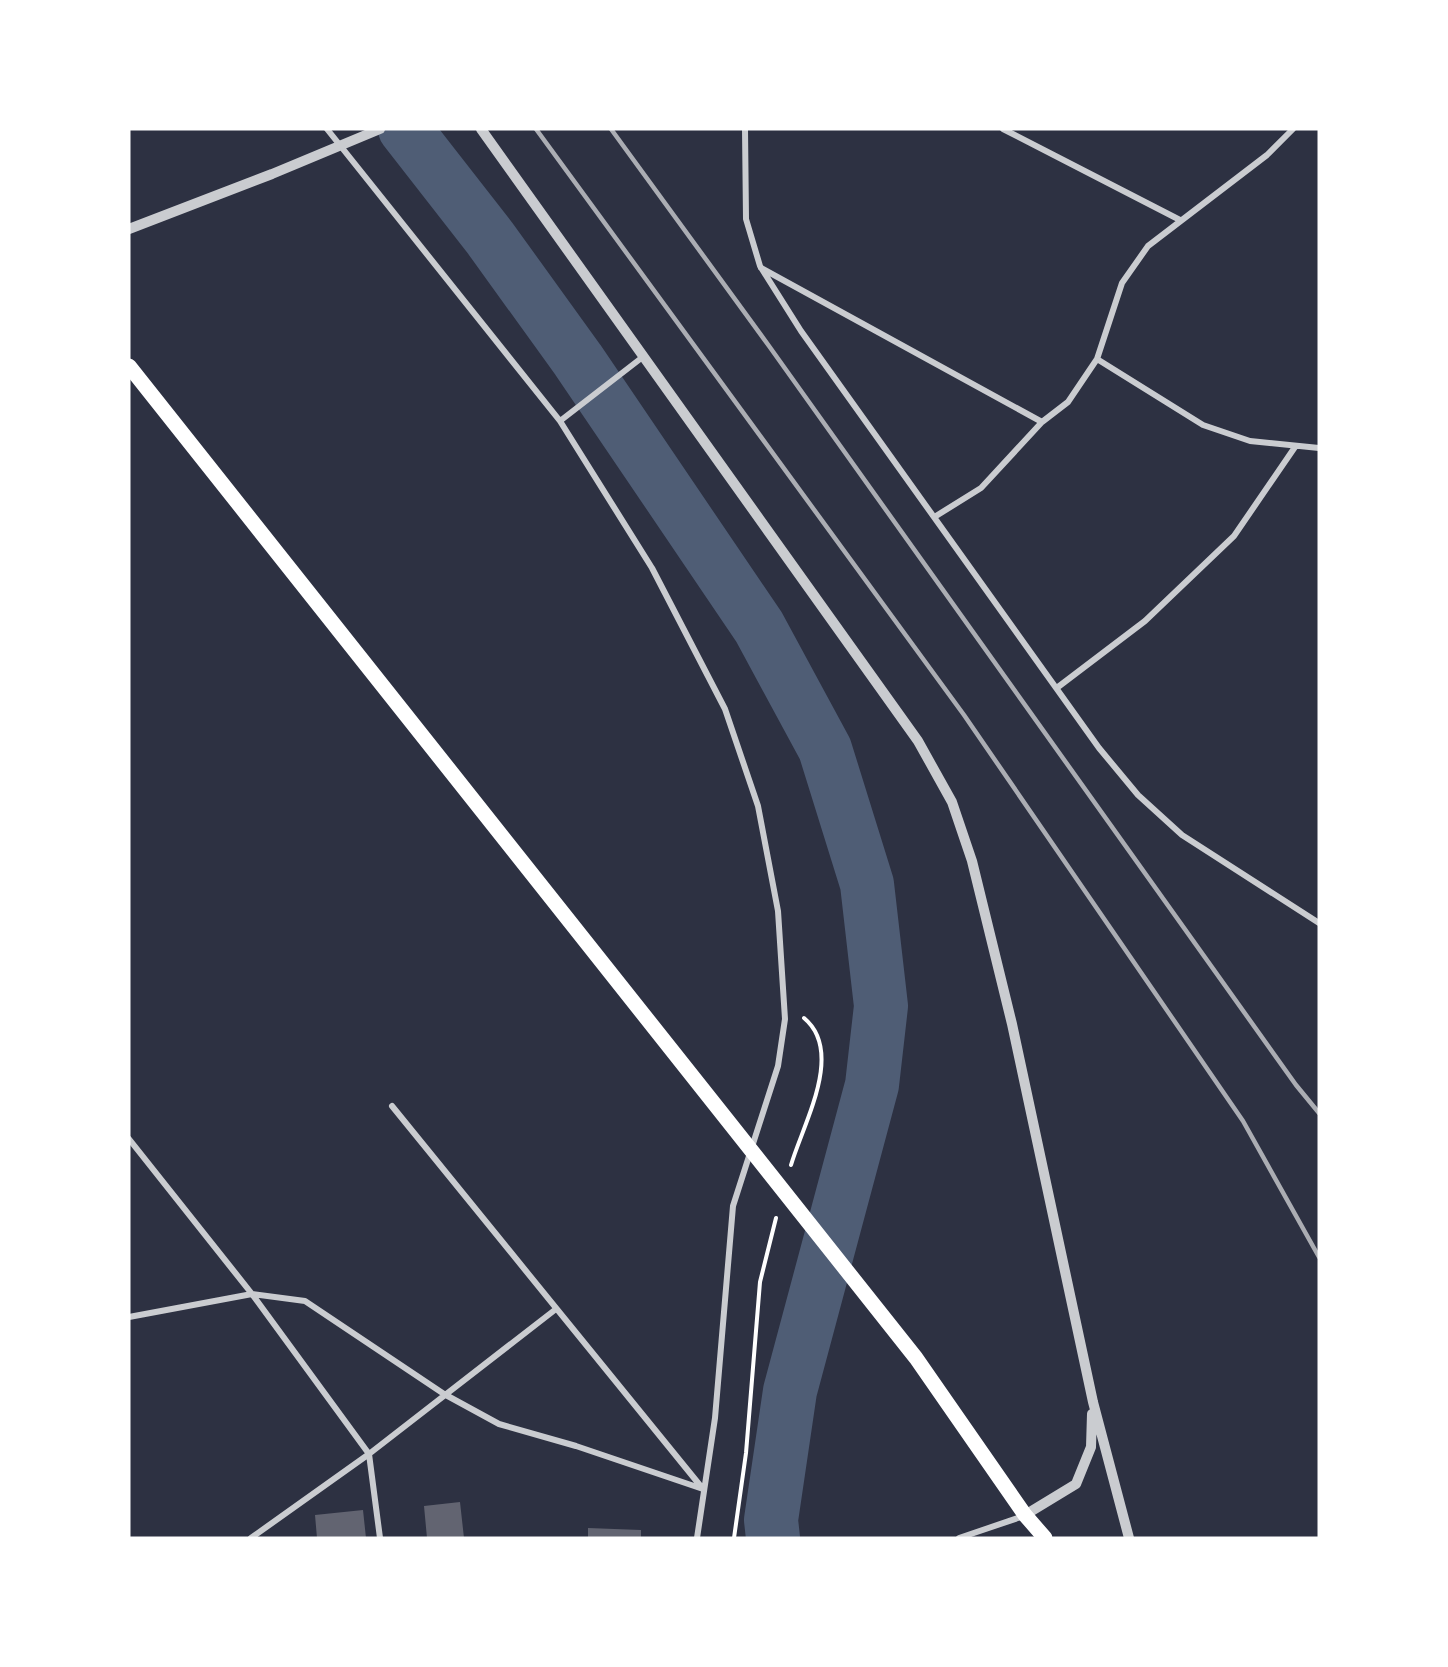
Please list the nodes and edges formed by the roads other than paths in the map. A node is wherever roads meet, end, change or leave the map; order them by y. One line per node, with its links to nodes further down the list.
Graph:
1 (327, 129): 13 (street)
2 (380, 129): 8 (street)
3 (481, 129): 10 (street)
4 (745, 129): 9 (street)
5 (1003, 129): 7 (street)
6 (1293, 129): 7 (street)
7 (1180, 220): 11 (street)
8 (129, 229)
9 (759, 266): 14 (street); 17 (street)
10 (644, 356): 13 (street); 27 (street)
11 (1097, 359): 14 (street); 15 (street)
12 (132, 371): 22 (main road)
13 (560, 421): 22 (street)
14 (1042, 422): 17 (street)
15 (1295, 447): 16 (street); 18 (street)
16 (1319, 448)
17 (936, 516): 18 (street)
18 (1058, 687): 19 (street)
19 (1319, 923)
20 (393, 1106): 24 (street)
21 (129, 1139): 23 (street)
22 (750, 1148): 29 (street); 30 (main road)
23 (252, 1294): 25 (street); 26 (street); 28 (street)
24 (556, 1309): 26 (street); 29 (street)
25 (129, 1317)
26 (444, 1394): 28 (street); 29 (street)
27 (1093, 1402): 30 (street); 36 (street)
28 (369, 1454): 31 (street); 32 (street)
29 (703, 1490): 33 (street)
30 (1025, 1515): 34 (street); 35 (main road)
31 (251, 1538)
32 (380, 1538)
33 (698, 1538)
34 (959, 1538)
35 (1045, 1538)
36 (1129, 1538)

